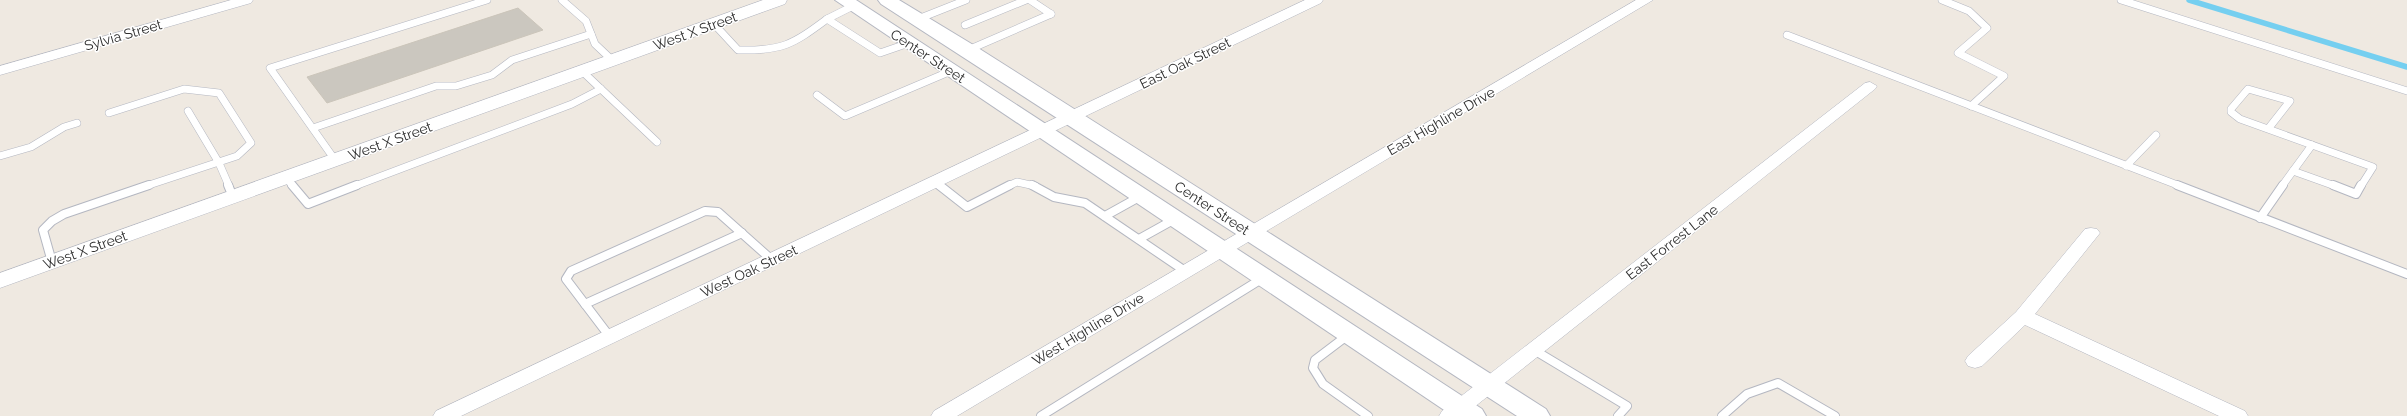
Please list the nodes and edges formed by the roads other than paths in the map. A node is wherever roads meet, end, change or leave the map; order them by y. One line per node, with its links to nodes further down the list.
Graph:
1 (246, 0): 23 (street, Sylvia Street)
2 (487, 0): 35 (lane)
3 (562, 0): 18 (lane)
4 (779, 0): 16 (street, West X Street)
5 (887, 0): 15 (main road, Center Street)
6 (966, 0): 15 (lane)
7 (1026, 0): 17 (lane)
8 (1030, 0): 21 (lane)
9 (1316, 0): 34 (street, East Oak Street)
10 (1646, 0): 55 (street, East Highline Drive)
11 (1942, 0): 30 (lane)
12 (2121, 0): 28 (lane)
13 (848, 3): 14 (lane); 20 (main road, Center Street)
14 (827, 19): 16 (lane); 20 (lane)
15 (918, 19): 21 (main road, Center Street)
16 (714, 24): 22 (street, West X Street)
17 (965, 25)
18 (591, 34): 22 (lane); 35 (lane)
19 (1787, 35): 30 (lane)
20 (908, 43): 24 (main road, Center Street)
21 (968, 50): 34 (main road, Center Street)
22 (613, 61): 25 (street, West X Street)
23 (0, 71)
24 (951, 71): 29 (lane); 34 (main road, Center Street)
25 (583, 72): 27 (lane); 41 (street, West X Street)
26 (1870, 86): 66 (street, East Forrest Lane)
27 (601, 89): 38 (lane); 45 (lane)
28 (2407, 91)
29 (817, 95)
30 (1971, 106): 43 (lane)
31 (188, 111): 42 (lane)
32 (109, 113): 42 (lane)
33 (77, 123): 40 (lane)
34 (1056, 125): 46 (street, West Oak Street); 47 (main road, Center Street); 55 (main road, Center Street)
35 (313, 128): 41 (lane)
36 (2268, 129): 36 (lane); 39 (lane)
37 (2156, 135): 43 (lane)
38 (657, 142)
39 (2312, 145): 44 (lane); 44 (lane)
40 (0, 156)
41 (336, 160): 45 (street, West X Street)
42 (219, 163): 48 (lane); 57 (lane)
43 (2126, 166): 50 (lane)
44 (2293, 171): 50 (lane)
45 (286, 178): 48 (street, West X Street)
46 (934, 182): 49 (lane); 56 (street, West Oak Street)
47 (1141, 196): 49 (lane); 51 (main road, Center Street)
48 (233, 197): 57 (street, West X Street)
49 (1105, 216): 54 (lane)
50 (2260, 218): 59 (lane)
51 (1175, 219): 54 (lane); 55 (main road, Center Street)
52 (742, 233): 56 (lane); 62 (lane); 62 (lane)
53 (2091, 233): 63 (street)
54 (1139, 239): 58 (lane)
55 (1236, 241): 58 (street, West Highline Drive); 60 (main road, Center Street); 68 (main road, Center Street)
56 (772, 260): 65 (street, West Oak Street)
57 (52, 262): 61 (street, West X Street)
58 (1185, 271): 70 (street, West Highline Drive)
59 (2407, 274)
60 (1264, 278): 64 (main road, Center Street); 71 (lane)
61 (0, 281)
62 (585, 304): 65 (lane)
63 (2023, 316): 67 (street); 77 (street)
64 (1349, 334): 68 (main road, Center Street); 72 (lane)
65 (610, 337): 69 (street, West Oak Street)
66 (1534, 350): 68 (street, East Forrest Lane); 74 (lane)
67 (1975, 361)
68 (1469, 404): 73 (main road, Center Street)
69 (444, 416)
70 (941, 416)
71 (1041, 416)
72 (1368, 416)
73 (1537, 416)
74 (1618, 416)
75 (1722, 416): 76 (lane)
76 (1835, 416)
77 (2238, 416)

